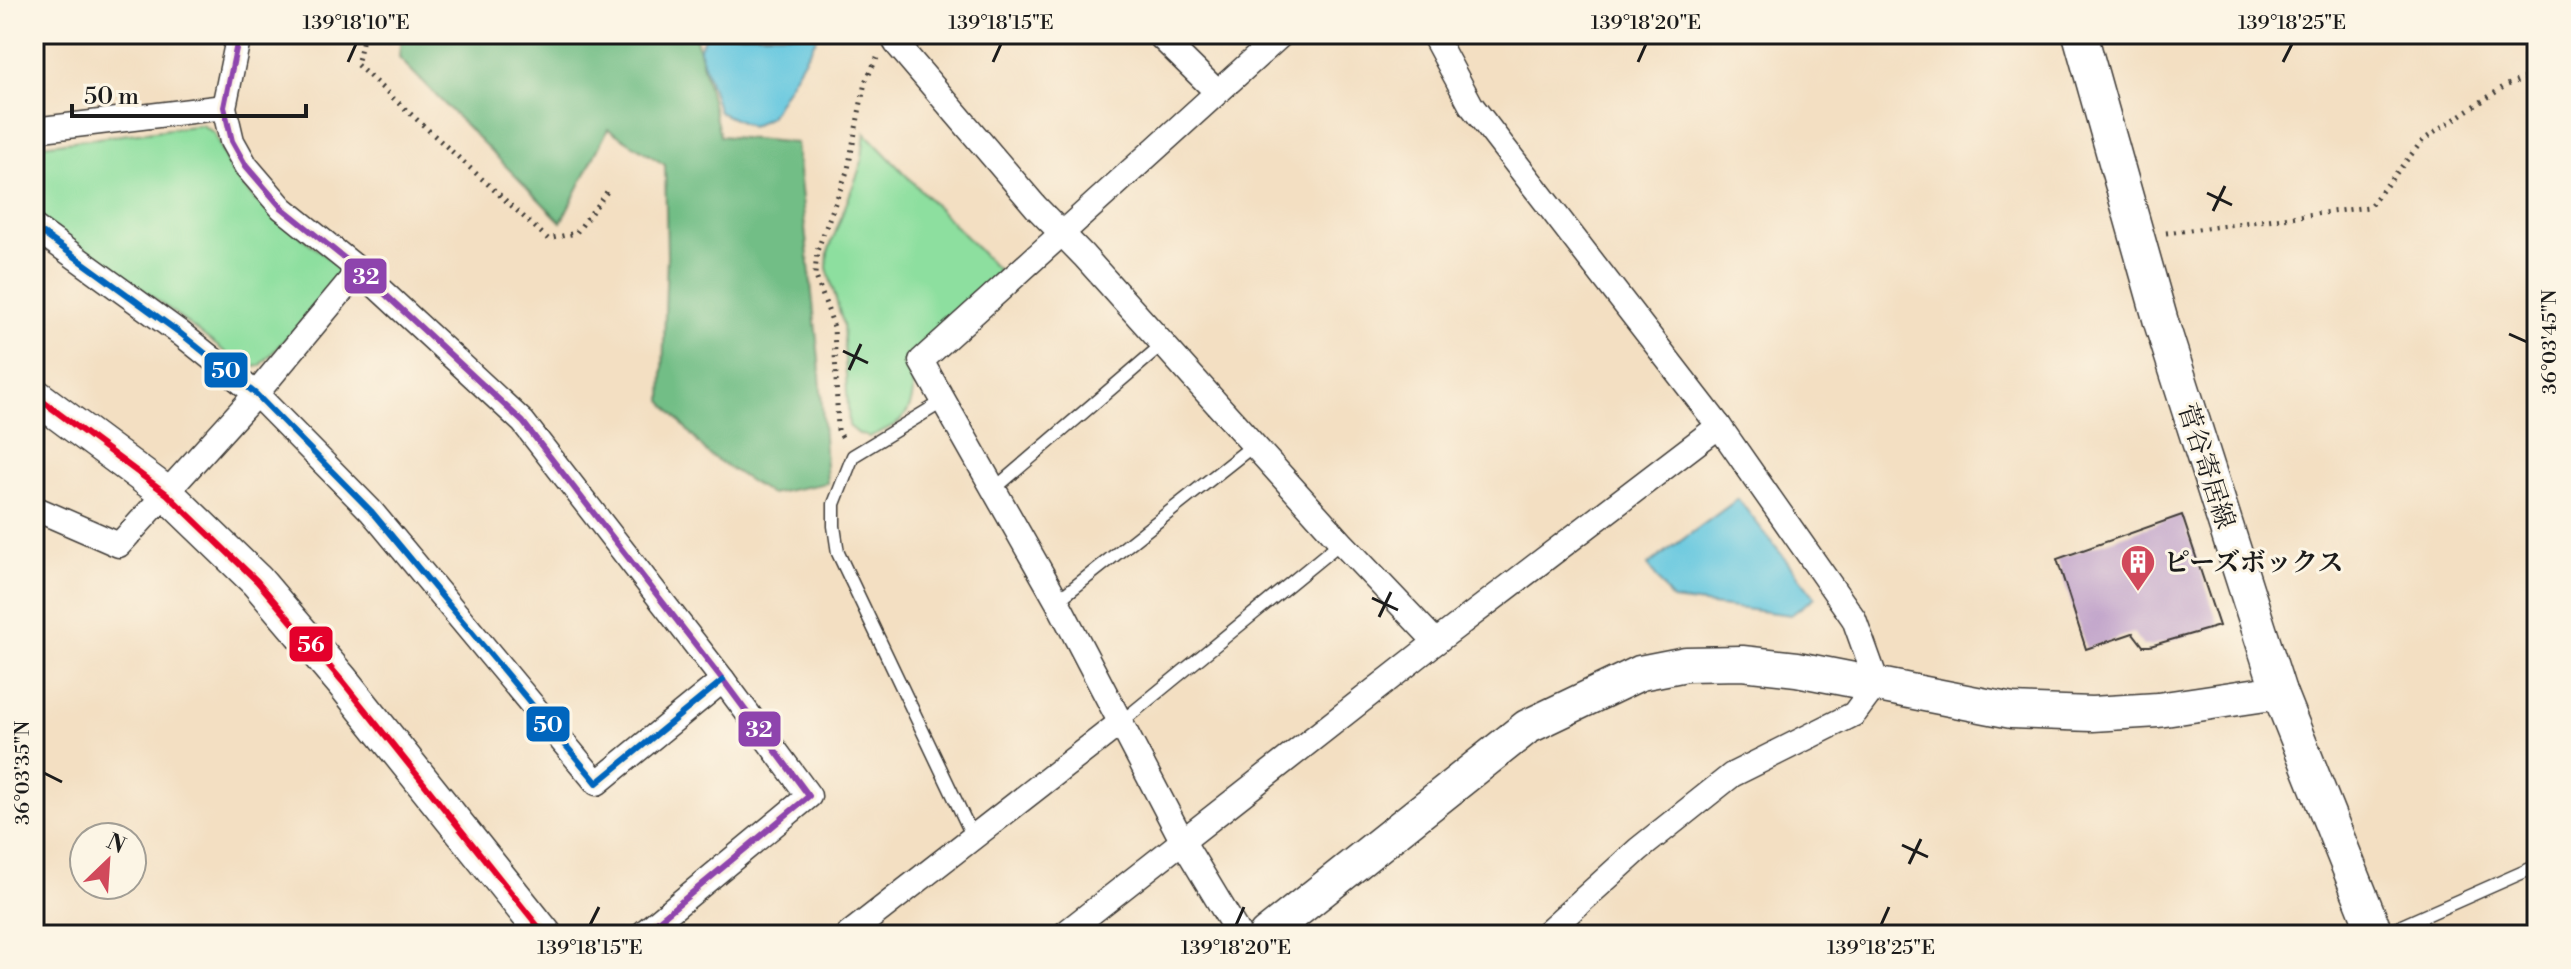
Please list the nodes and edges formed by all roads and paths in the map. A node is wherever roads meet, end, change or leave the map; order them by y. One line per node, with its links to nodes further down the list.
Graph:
1 (239, 34): 11 (street)
2 (364, 34): 13 (path)
3 (1158, 34): 10 (street)
4 (1282, 34): 10 (street)
5 (1433, 34): 22 (street)
6 (2065, 34): 8 (street)
7 (902, 38): 15 (street); 24 (path)
8 (2084, 48): 16 (street, 菅谷寄居線)
9 (2537, 73): 16 (path)
10 (1217, 92): 15 (street)
11 (224, 107): 12 (street); 17 (street)
12 (34, 130)
13 (609, 189)
14 (34, 227): 19 (street)
15 (1061, 233): 18 (street); 21 (street)
16 (2138, 237): 33 (street, 菅谷寄居線)
17 (359, 270): 19 (street); 31 (street)
18 (1162, 345): 23 (street); 25 (lane)
19 (256, 394): 26 (street); 31 (street)
20 (34, 395): 26 (street)
21 (942, 402): 24 (lane); 25 (street)
22 (1719, 426): 30 (street); 32 (street)
23 (1255, 444): 28 (street); 29 (lane)
24 (853, 456): 35 (lane)
25 (993, 490): 29 (street)
26 (167, 494): 27 (street); 38 (street)
27 (34, 508)
28 (1341, 542): 30 (street); 34 (lane)
29 (1057, 601): 34 (street)
30 (1436, 642): 36 (street)
31 (723, 680): 39 (street)
32 (1877, 683): 33 (street); 43 (street); 44 (street)
33 (2279, 692): 45 (street, 菅谷寄居線)
34 (1120, 723): 35 (street); 36 (street)
35 (973, 837): 40 (street)
36 (1183, 842): 41 (street); 42 (street)
37 (2537, 866): 45 (lane)
38 (545, 935)
39 (641, 935)
40 (848, 935)
41 (1063, 935)
42 (1239, 935)
43 (1266, 935)
44 (1544, 935)
45 (2378, 935)

